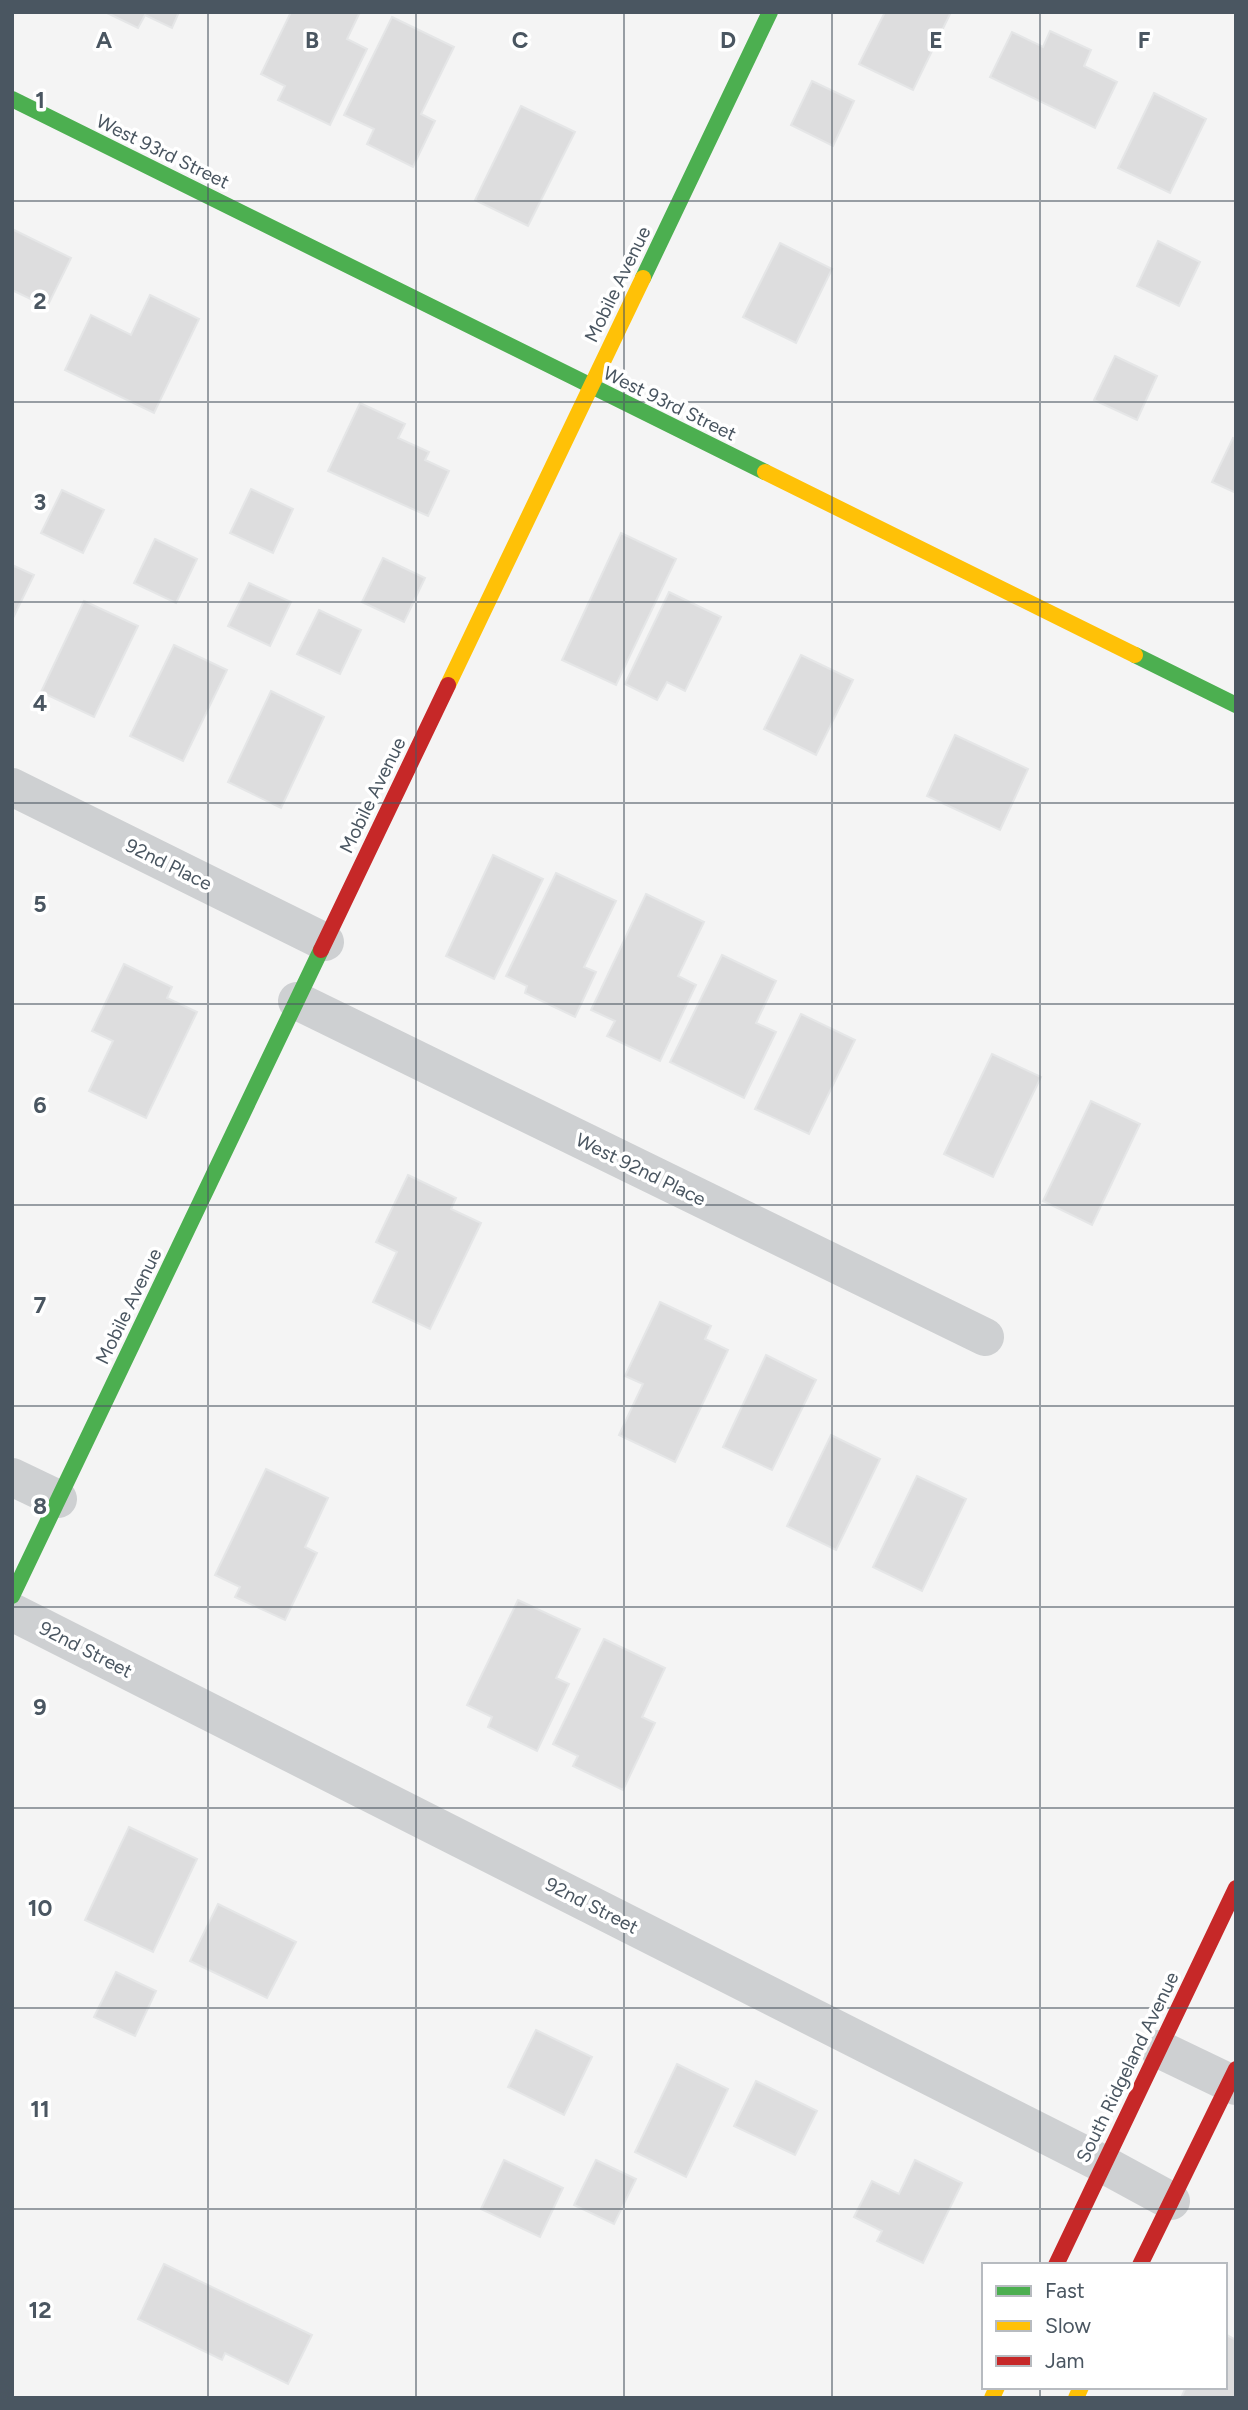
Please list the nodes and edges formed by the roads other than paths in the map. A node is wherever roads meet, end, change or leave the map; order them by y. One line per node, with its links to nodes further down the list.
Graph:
1 (770, 12): 3 (street, Mobile Avenue)
2 (12, 99): 3 (street, West 93rd Street)
3 (591, 387): 4 (street, West 93rd Street); 6 (street, Mobile Avenue)
4 (1236, 705)
5 (12, 787): 6 (street, 92nd Place)
6 (325, 942): 7 (street, Mobile Avenue)
7 (297, 1001): 8 (street, West 92nd Place); 10 (street, Mobile Avenue)
8 (985, 1337)
9 (12, 1478): 10 (street)
10 (58, 1499): 11 (street, Mobile Avenue)
11 (12, 1596)
12 (12, 1612): 16 (street, 92nd Street)
13 (1236, 1888): 14 (street, South Ridgeland Avenue)
14 (1159, 2049): 15 (street); 16 (street, South Ridgeland Avenue)
15 (1234, 2079): 17 (street)
16 (1103, 2164): 17 (street, 92nd Street); 18 (street, South Ridgeland Avenue)
17 (1171, 2201): 19 (street)
18 (1057, 2263)
19 (1141, 2263)

